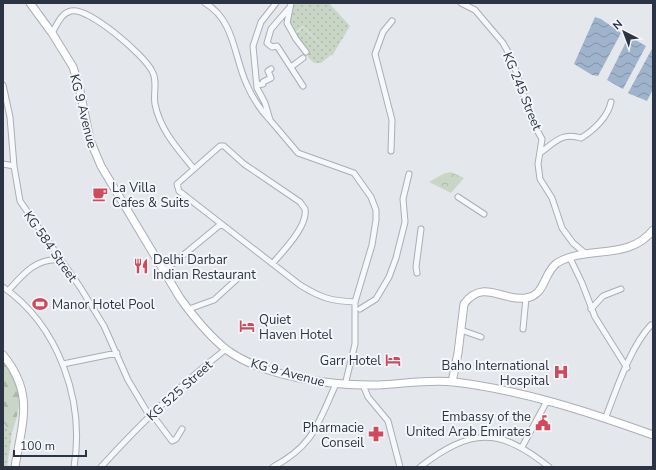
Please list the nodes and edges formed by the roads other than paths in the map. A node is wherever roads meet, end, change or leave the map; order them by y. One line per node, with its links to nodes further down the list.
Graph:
1 (30, 3): 7 (main road, KG 9 Avenue)
2 (205, 3): 16 (street)
3 (276, 3): 13 (street)
4 (461, 3): 18 (street, KG 245 Street)
5 (291, 5): 8 (street); 10 (street)
6 (392, 21): 17 (street)
7 (52, 33): 21 (street); 32 (main road, KG 9 Avenue)
8 (306, 52)
9 (303, 58): 10 (street)
10 (291, 67): 14 (street)
11 (271, 69): 13 (street)
12 (3, 85): 20 (street, KG 584 Street)
13 (257, 85): 16 (street)
14 (303, 86)
15 (611, 102): 18 (street)
16 (270, 120): 39 (street)
17 (391, 151)
18 (540, 153): 28 (street, KG 245 Street)
19 (3, 164): 20 (street)
20 (14, 166): 30 (street, KG 584 Street)
21 (194, 169): 25 (street); 31 (street)
22 (409, 174): 41 (street)
23 (458, 197): 24 (street)
24 (484, 214)
25 (222, 224): 31 (street); 32 (street)
26 (421, 229): 33 (street)
27 (653, 230): 28 (main road)
28 (587, 255): 29 (main road)
29 (570, 258): 38 (main road); 42 (street)
30 (61, 260): 37 (street); 48 (street, KG 584 Street)
31 (273, 263): 39 (street)
32 (164, 271): 40 (main road, KG 9 Avenue)
33 (417, 273)
34 (237, 279): 40 (street)
35 (3, 287): 37 (street)
36 (621, 289): 42 (street)
37 (8, 291): 50 (street)
38 (526, 298): 44 (street); 45 (main road)
39 (356, 302): 54 (street)
40 (189, 309): 47 (main road, KG 9 Avenue)
41 (360, 309)
42 (592, 309): 51 (street)
43 (651, 325): 51 (street)
44 (523, 329)
45 (461, 330): 46 (street); 52 (main road)
46 (481, 337)
47 (226, 349): 53 (main road, KG 9 Avenue); 57 (street, KG 525 Street)
48 (116, 353): 50 (street); 57 (street, KG 584 Street)
49 (3, 355): 62 (main road)
50 (63, 364): 63 (street)
51 (626, 368): 58 (street)
52 (452, 382): 55 (main road, KG 9 Avenue); 56 (main road, KG 9 Avenue)
53 (336, 384): 54 (main road, KG 9 Avenue); 65 (street)
54 (345, 385): 55 (main road, KG 9 Avenue)
55 (363, 385): 66 (street)
56 (547, 401): 58 (main road, KG 9 Avenue); 61 (street)
57 (150, 414): 59 (street, KG 584 Street); 64 (street, KG 525 Street)
58 (605, 420): 60 (main road, KG 9 Avenue)
59 (182, 429)
60 (653, 435)
61 (522, 447): 67 (street); 68 (street)
62 (15, 467)
63 (74, 467)
64 (101, 467)
65 (273, 467)
66 (400, 467)
67 (420, 467)
68 (549, 467)

